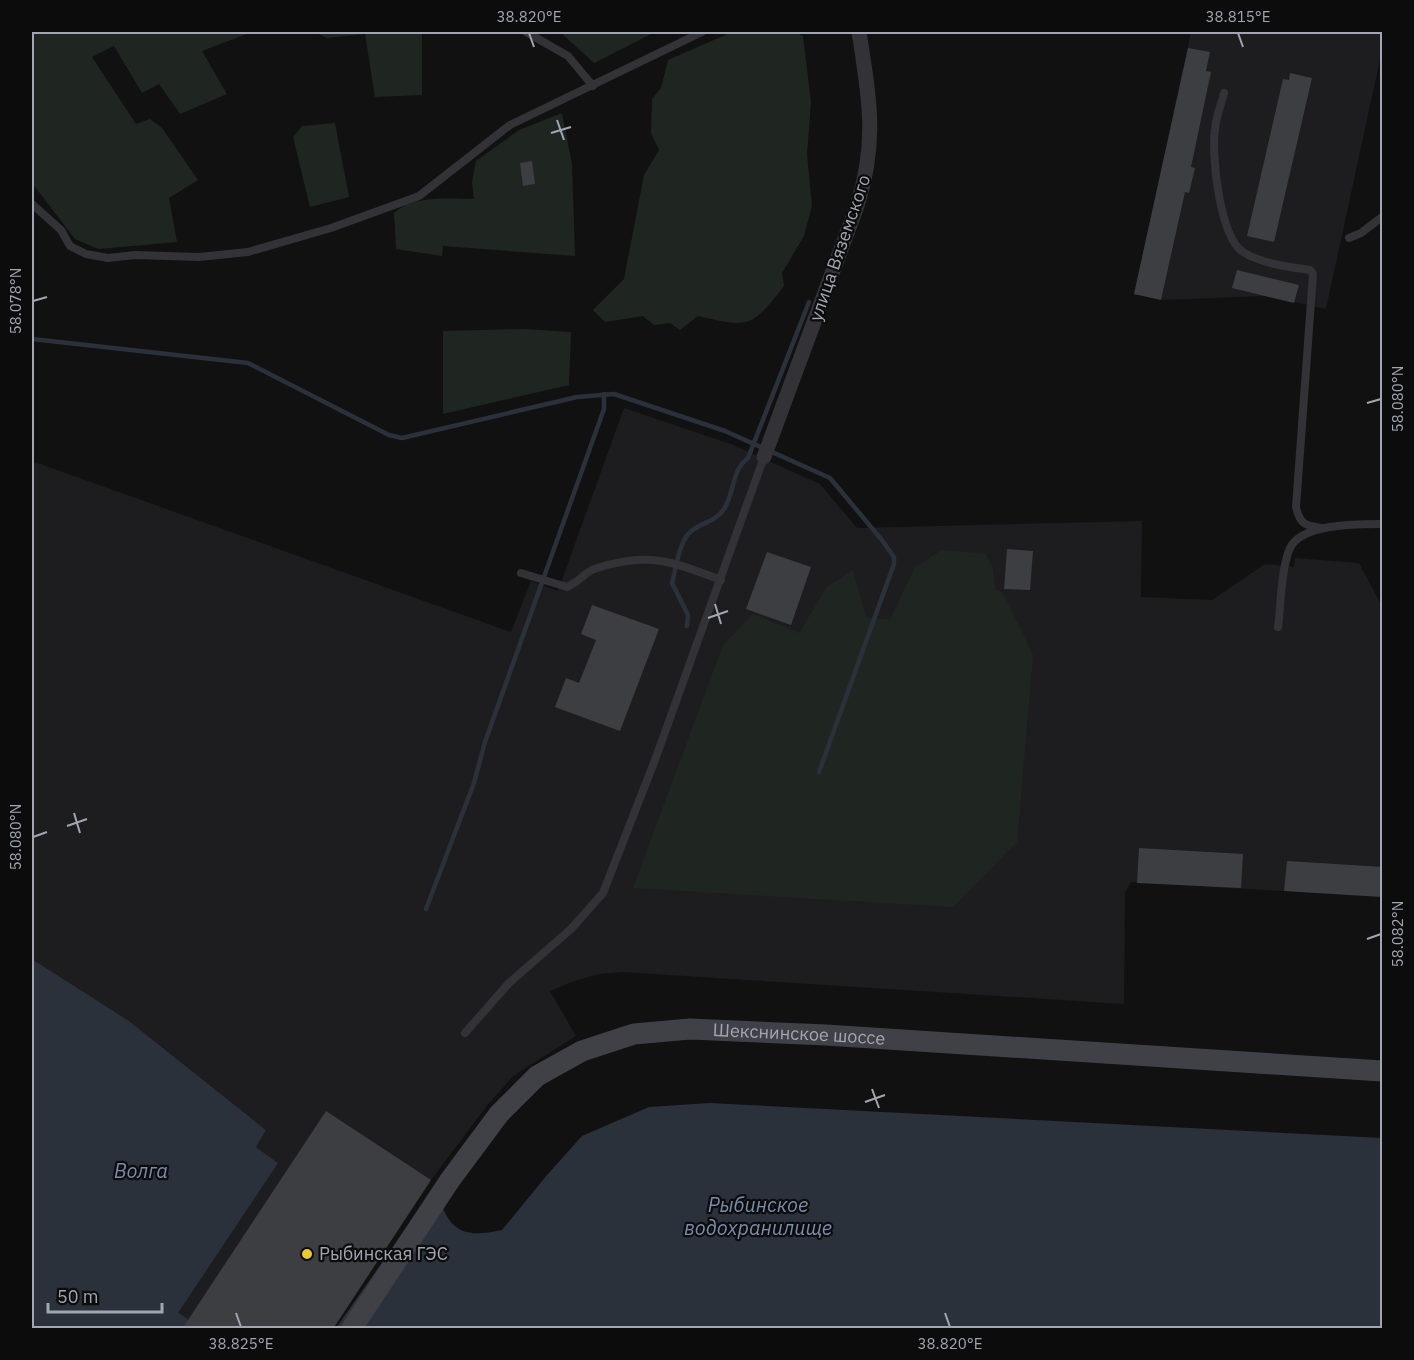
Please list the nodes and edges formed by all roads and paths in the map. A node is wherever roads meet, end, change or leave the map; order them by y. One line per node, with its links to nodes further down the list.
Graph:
1 (526, 32): 4 (lane)
2 (702, 32): 4 (lane)
3 (859, 32): 9 (street, улица Вяземского)
4 (593, 86): 6 (lane)
5 (1224, 93): 11 (lane)
6 (32, 204)
7 (1383, 217): 8 (lane)
8 (1349, 238)
9 (764, 457): 13 (lane)
10 (1383, 524): 11 (lane)
11 (1323, 528): 14 (lane)
12 (521, 573): 13 (lane)
13 (721, 580): 15 (lane)
14 (1278, 627)
15 (465, 1033)
16 (1383, 1071): 17 (main road, Шекснинское шоссе)
17 (352, 1329)

